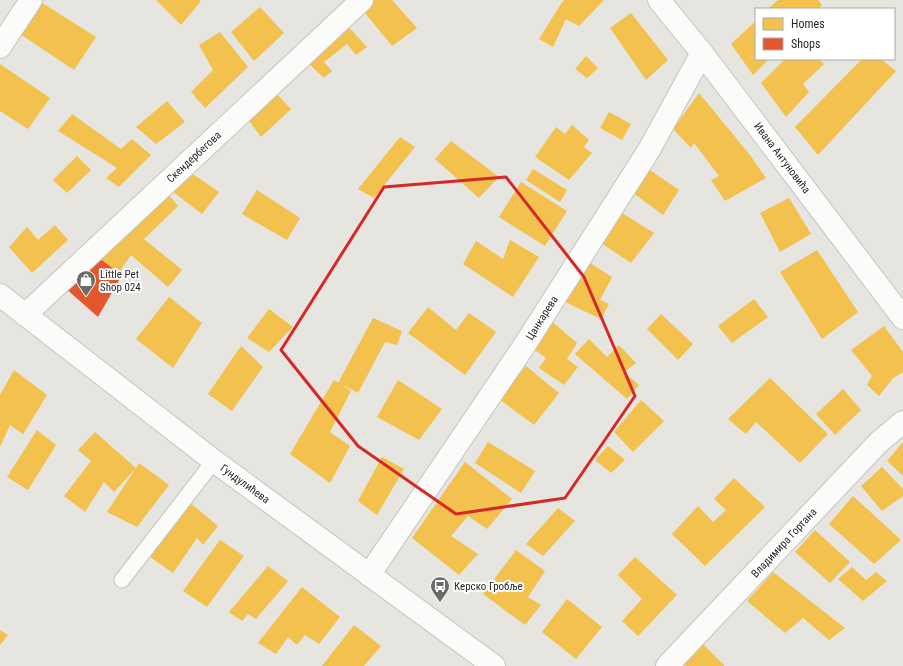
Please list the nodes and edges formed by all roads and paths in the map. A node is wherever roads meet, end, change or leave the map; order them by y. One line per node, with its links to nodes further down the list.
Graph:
1 (31, 0): 4 (street)
2 (362, 0): 7 (street, Скендербегова)
3 (659, 0): 5 (street, Ивана Антуновића)
4 (0, 47)
5 (702, 53): 8 (street, Ивана Антуновића); 11 (street, Цанкарева)
6 (0, 295): 7 (street, Гундулићева)
7 (25, 315): 10 (street, Гундулићева)
8 (903, 318)
9 (903, 422): 14 (street, Владимира Гортана)
10 (214, 461): 11 (street, Гундулићева); 12 (lane)
11 (369, 575): 13 (street, Гундулићева)
12 (122, 580)
13 (494, 666)
14 (667, 666)

